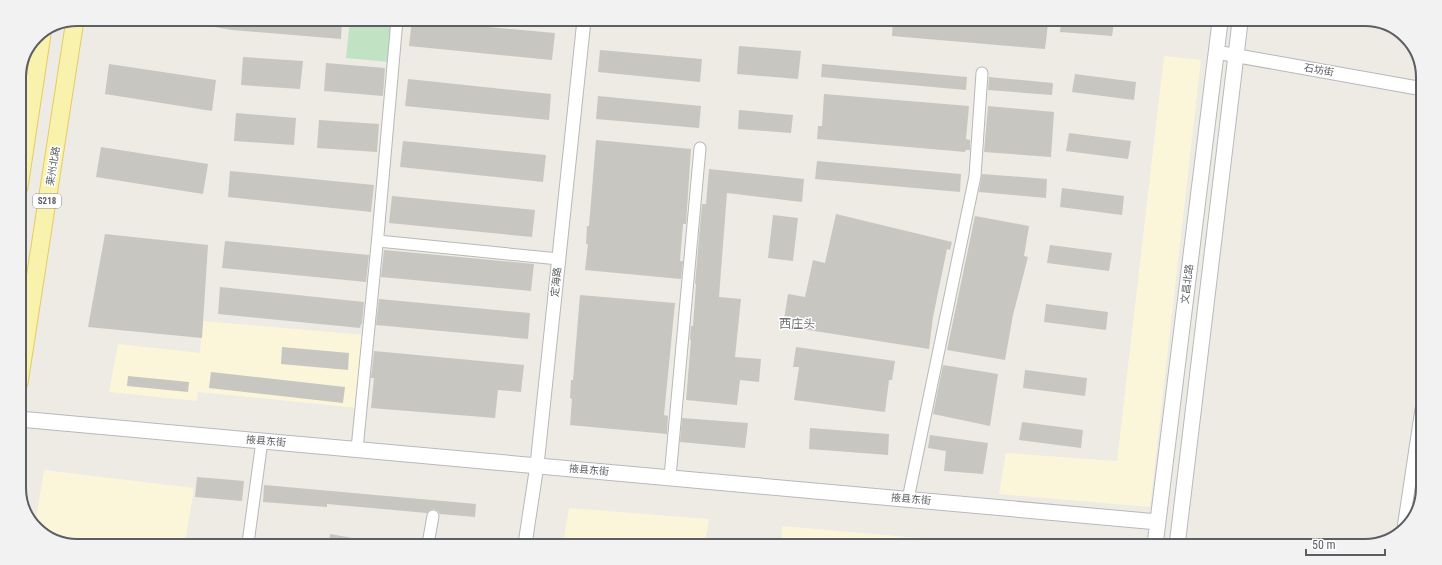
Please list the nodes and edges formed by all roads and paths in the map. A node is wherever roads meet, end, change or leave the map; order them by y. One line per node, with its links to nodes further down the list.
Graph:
1 (74, 26): 15 (main road, 莱州北路 / S218)
2 (396, 26): 13 (street)
3 (583, 26): 14 (street, 定海路)
4 (1219, 26): 7 (main road, 文昌北路)
5 (1240, 26): 8 (main road)
6 (41, 41): 11 (main road)
7 (1216, 52): 8 (street, 石坊街); 25 (main road, 文昌北路)
8 (1236, 54): 10 (street, 石坊街); 30 (main road)
9 (982, 73): 22 (street)
10 (1416, 88)
11 (26, 140)
12 (700, 148): 21 (street)
13 (378, 240): 14 (street); 19 (street)
14 (559, 259): 20 (street, 定海路)
15 (26, 338)
16 (26, 420): 18 (main road, 掖县东街)
17 (1416, 437): 24 (street)
18 (262, 441): 19 (main road, 掖县东街); 26 (street)
19 (357, 449): 20 (main road, 掖县东街)
20 (537, 465): 21 (main road, 掖县东街); 28 (street, 定海路)
21 (670, 477): 22 (main road, 掖县东街)
22 (908, 499): 25 (main road, 掖县东街)
23 (433, 516): 27 (street)
24 (1404, 520)
25 (1158, 522): 29 (main road, 文昌北路)
26 (249, 539)
27 (429, 539)
28 (526, 539)
29 (1156, 539)
30 (1178, 539)

